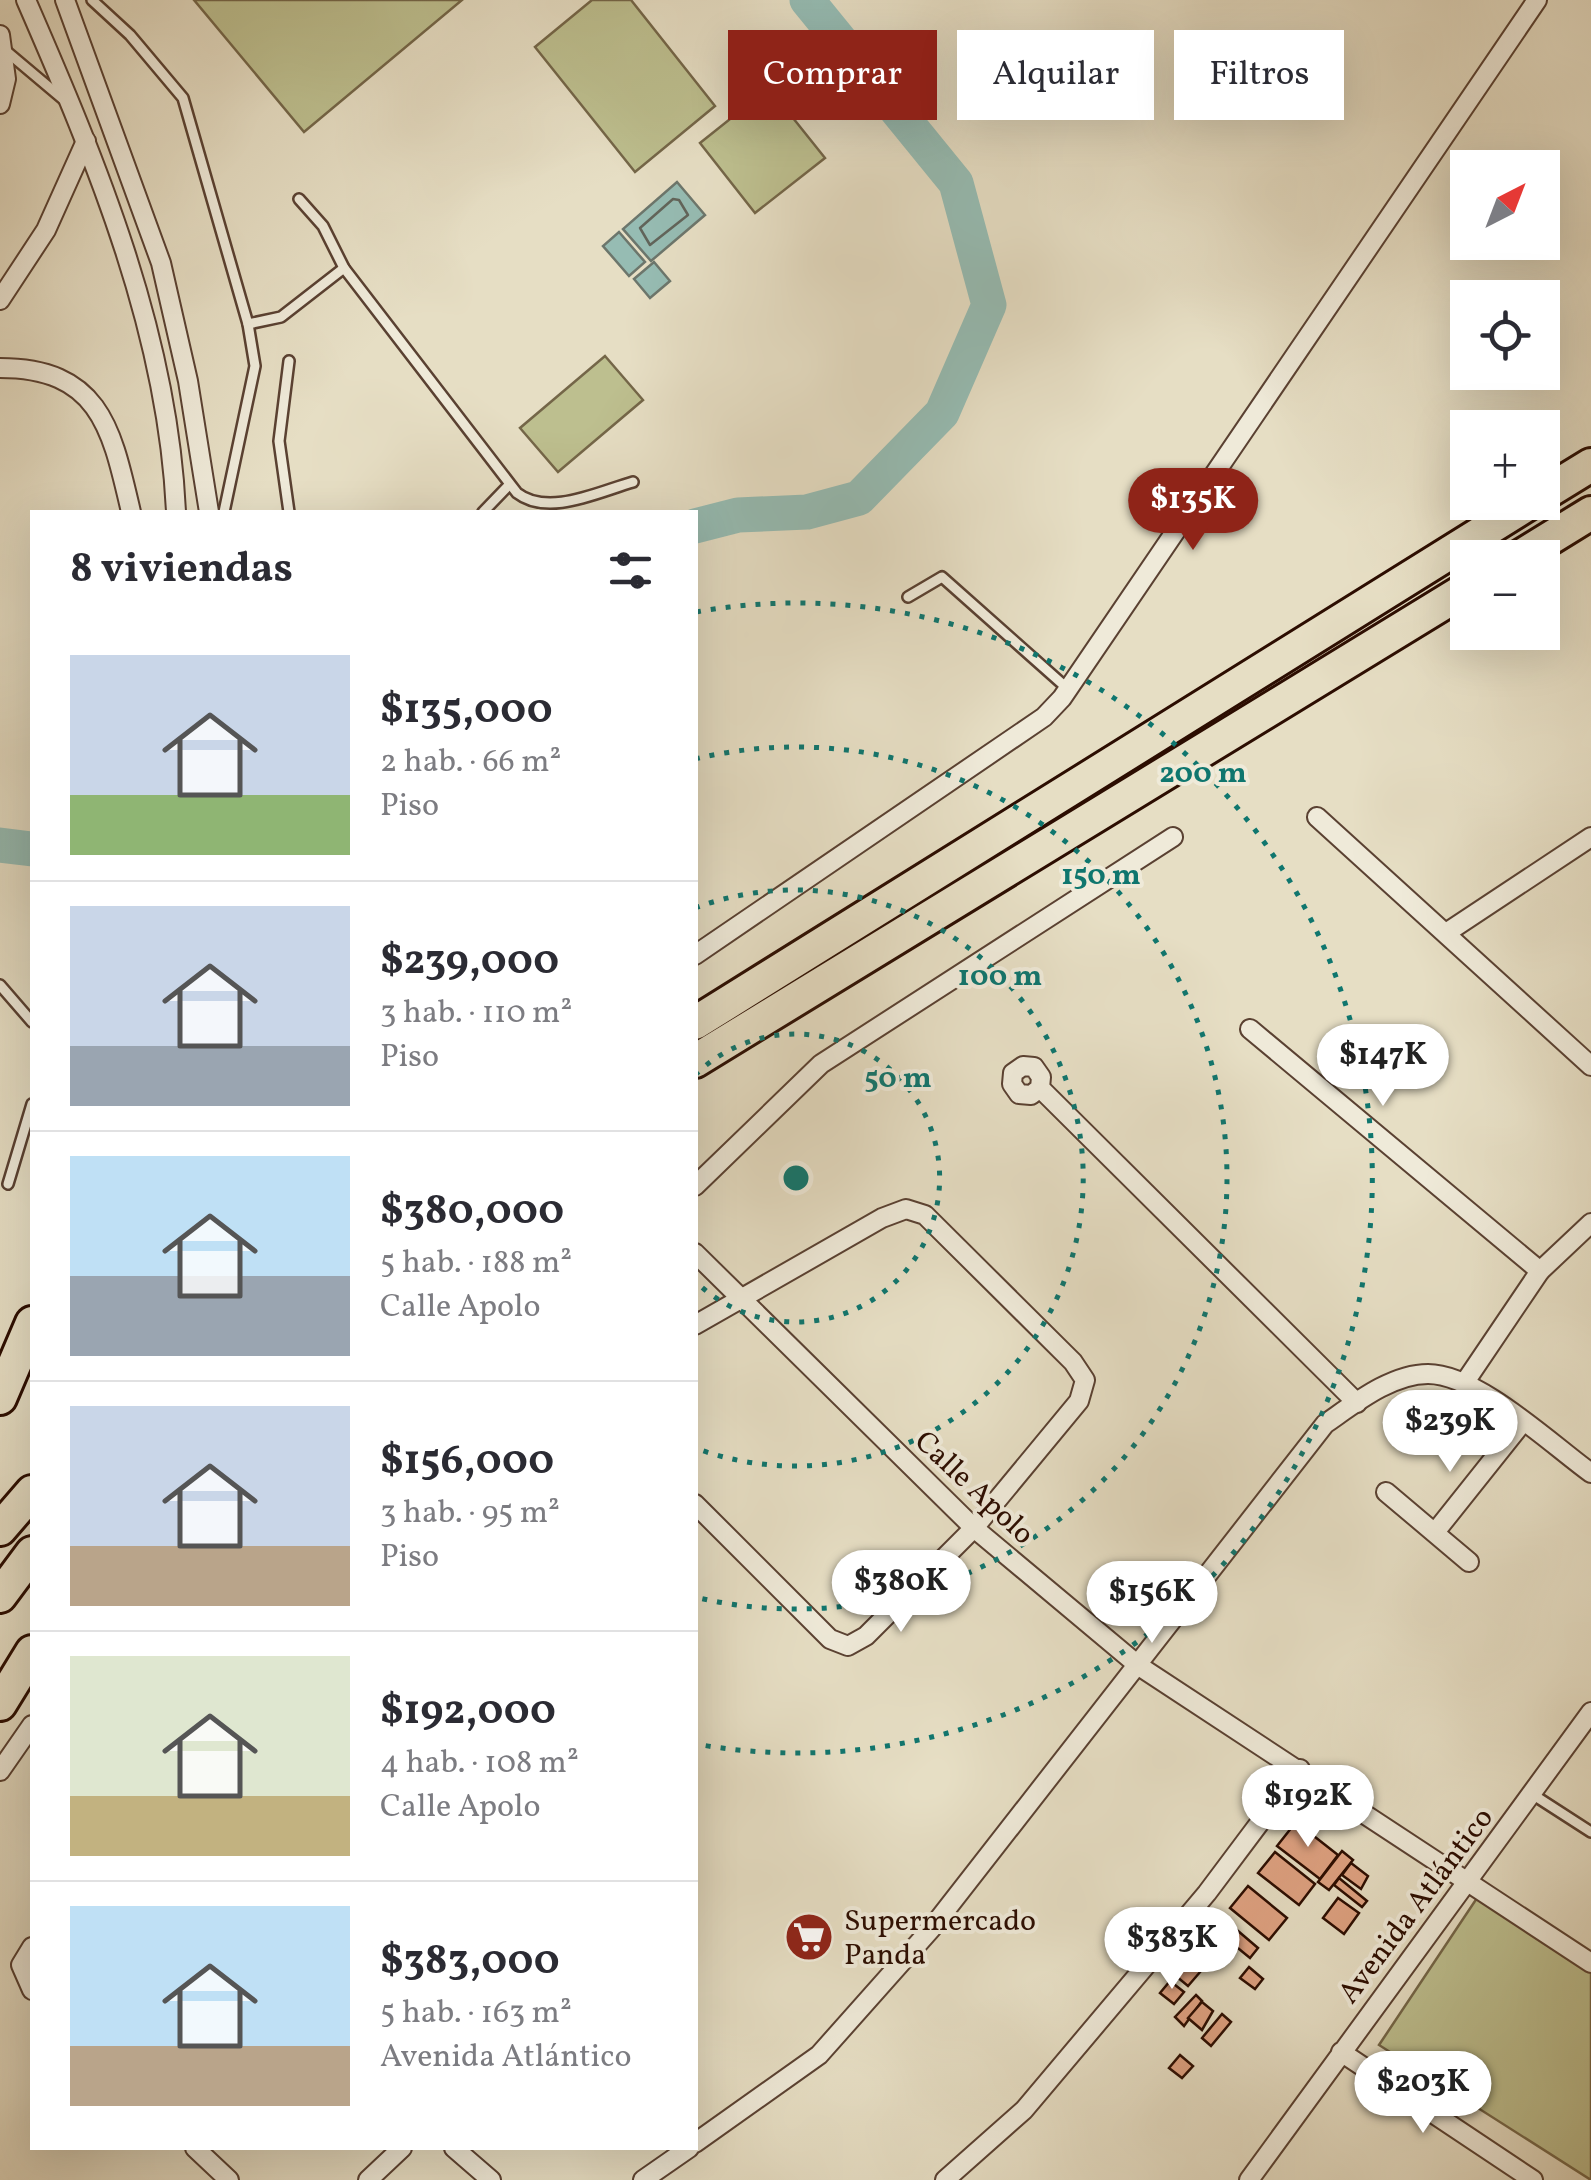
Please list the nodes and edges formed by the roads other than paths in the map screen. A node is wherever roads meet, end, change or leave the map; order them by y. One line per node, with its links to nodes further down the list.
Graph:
1 (26, 0): 7 (street)
2 (65, 0): 21 (street)
3 (92, 0): 12 (lane)
4 (1538, 0): 30 (street)
5 (1, 43): 6 (street); 7 (lane)
6 (0, 104)
7 (72, 106): 8 (street)
8 (86, 141): 11 (street); 20 (street)
9 (299, 199): 10 (lane)
10 (344, 268): 12 (lane); 17 (lane)
11 (0, 300)
12 (248, 324): 22 (lane)
13 (289, 361): 23 (lane)
14 (0, 368): 19 (street)
15 (1591, 465): 18 (highway)
16 (633, 482): 17 (lane)
17 (509, 485): 24 (lane)
18 (1560, 485)
19 (131, 510)
20 (176, 510)
21 (210, 510)
22 (224, 510)
23 (290, 510)
24 (486, 510)
25 (1591, 513): 27 (highway)
26 (1502, 520): 38 (highway)
27 (1547, 540)
28 (908, 597): 30 (lane)
29 (1450, 599): 40 (highway)
30 (1068, 689): 35 (street)
31 (1318, 818): 34 (street)
32 (1172, 837): 44 (street)
33 (1591, 837): 34 (street)
34 (1446, 933): 41 (street)
35 (698, 953)
36 (0, 985): 37 (lane)
37 (30, 1020)
38 (698, 1021)
39 (1250, 1029): 48 (street)
40 (698, 1060)
41 (1591, 1066)
42 (1040, 1088): 54 (street)
43 (30, 1111): 45 (lane)
44 (698, 1183)
45 (8, 1184)
46 (1591, 1223): 48 (street)
47 (698, 1256): 49 (street, Calle Apolo)
48 (1540, 1270): 52 (street)
49 (739, 1296): 50 (street); 60 (street, Calle Apolo); 60 (street)
50 (698, 1323)
51 (30, 1328): 53 (highway)
52 (1465, 1382): 54 (street); 55 (street)
53 (2, 1389)
54 (1357, 1402): 67 (street)
55 (1522, 1423): 56 (street); 62 (street)
56 (1591, 1473)
57 (1386, 1492): 62 (street)
58 (30, 1494): 61 (highway)
59 (698, 1507): 60 (street)
60 (974, 1528): 67 (street, Calle Apolo)
61 (0, 1529)
62 (1436, 1532): 64 (street)
63 (30, 1556): 65 (highway)
64 (1470, 1562)
65 (0, 1596)
66 (30, 1655): 68 (highway)
67 (1139, 1666): 71 (street, Calle Apolo); 80 (street)
68 (0, 1704)
69 (1591, 1712): 73 (street, Avenida Atlántico)
70 (30, 1728): 72 (street)
71 (1300, 1768): 75 (street, Calle Apolo); 89 (street)
72 (0, 1771)
73 (1532, 1794): 74 (lane); 75 (street, Avenida Atlántico)
74 (1591, 1832)
75 (1470, 1881): 77 (street, Calle Apolo); 79 (street, Avenida Atlántico)
76 (30, 1951): 78 (street)
77 (1591, 1963)
78 (30, 1985)
79 (1341, 2052): 90 (street, Avenida Atlántico); 91 (street)
80 (698, 2141)
81 (197, 2150): 85 (street)
82 (400, 2150): 86 (street)
83 (456, 2150): 87 (street)
84 (685, 2150): 88 (street)
85 (229, 2180)
86 (368, 2180)
87 (491, 2180)
88 (643, 2180)
89 (945, 2180)
90 (1248, 2180)
91 (1532, 2180)

